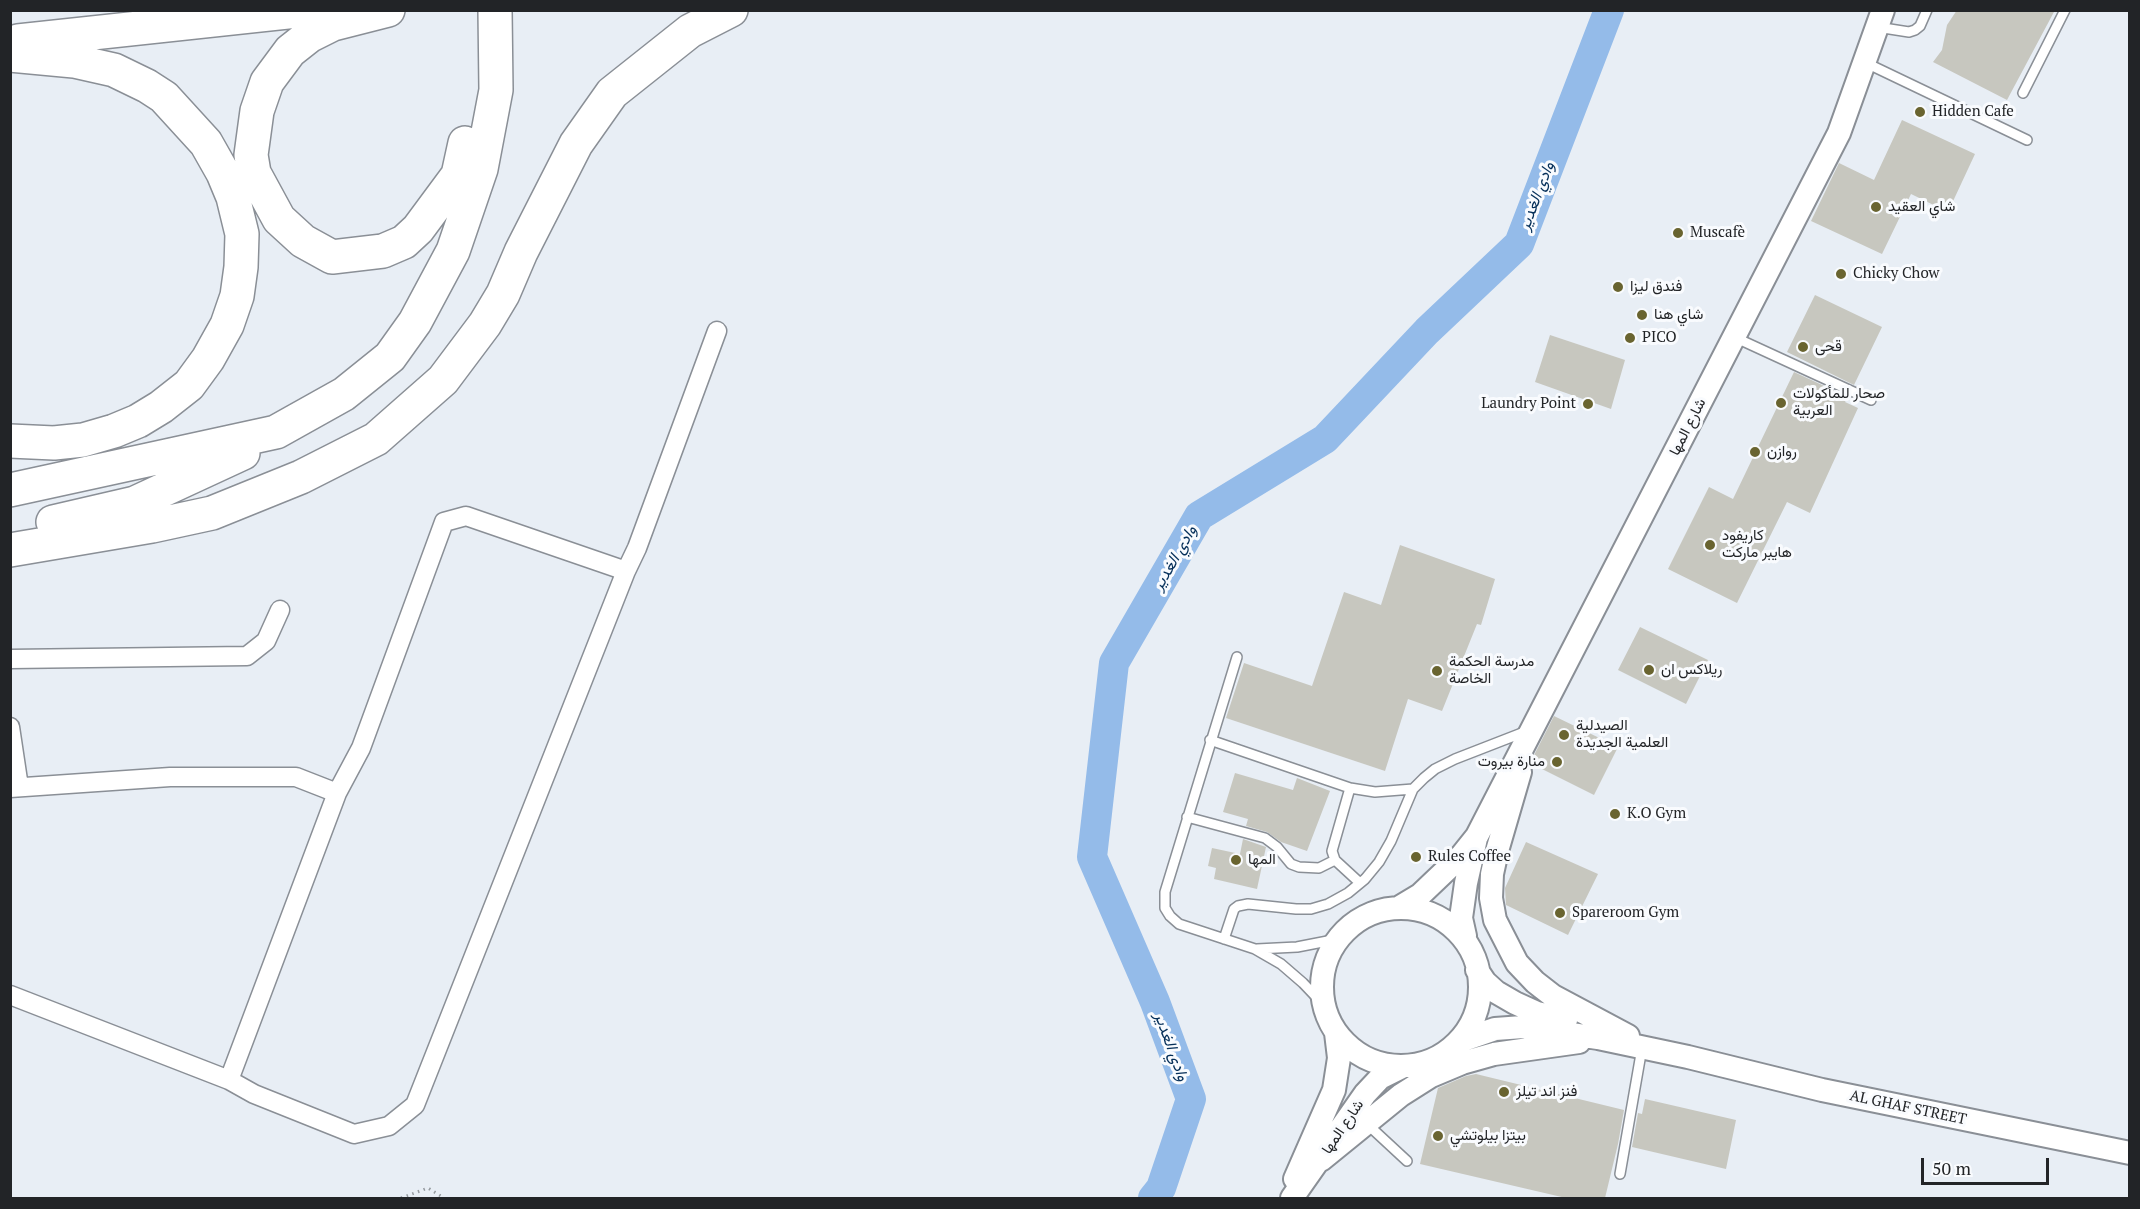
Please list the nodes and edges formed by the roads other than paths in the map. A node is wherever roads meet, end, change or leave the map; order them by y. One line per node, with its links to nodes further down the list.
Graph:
1 (306, 10): 8 (highway)
2 (388, 10): 6 (highway)
3 (731, 10): 20 (highway)
4 (1927, 10): 7 (lane)
5 (2065, 10): 11 (lane)
6 (485, 16): 16 (highway)
7 (1880, 19): 10 (street, شارع المها)
8 (10, 42)
9 (10, 55): 17 (highway)
10 (1864, 62): 12 (lane); 14 (street, شارع المها)
11 (2023, 93)
12 (2027, 140)
13 (717, 331): 21 (street)
14 (1734, 337): 15 (lane); 26 (street, شارع المها)
15 (1871, 400)
16 (276, 432): 18 (highway); 19 (highway)
17 (10, 441)
18 (10, 490)
19 (10, 531)
20 (10, 550)
21 (626, 571): 31 (street); 49 (street)
22 (280, 610): 24 (street)
23 (1237, 657): 27 (lane)
24 (10, 659)
25 (10, 727): 28 (street)
26 (1532, 729): 30 (lane); 33 (street, شارع المها); 47 (street)
27 (1210, 740): 29 (lane); 32 (lane)
28 (15, 787): 31 (street)
29 (1350, 788): 30 (lane); 34 (lane)
30 (1413, 789): 35 (lane)
31 (337, 793): 49 (street)
32 (1187, 817): 34 (lane); 38 (lane)
33 (1477, 836): 36 (street, شارع المها); 37 (street, شارع المها)
34 (1335, 860): 35 (lane)
35 (1360, 883): 38 (lane)
36 (1400, 907): 37 (street); 39 (street)
37 (1464, 936): 41 (street)
38 (1224, 939): 40 (lane)
39 (1338, 939): 40 (lane); 43 (street)
40 (1255, 949): 43 (lane)
41 (1477, 970): 46 (street); 47 (street)
42 (10, 995): 49 (street)
43 (1323, 1004): 44 (street)
44 (1336, 1033): 48 (street); 55 (street, شارع المها)
45 (1598, 1038): 46 (street); 47 (street); 50 (street)
46 (1463, 1040): 48 (street)
47 (1635, 1042): 51 (street, AL GHAF STREET); 54 (lane)
48 (1404, 1066): 52 (street, شارع المها)
49 (229, 1080)
50 (1366, 1123): 52 (street); 53 (lane)
51 (2130, 1153)
52 (1320, 1160): 56 (street, شارع المها)
53 (1407, 1161)
54 (1620, 1174)
55 (1286, 1198)
56 (1292, 1198)

